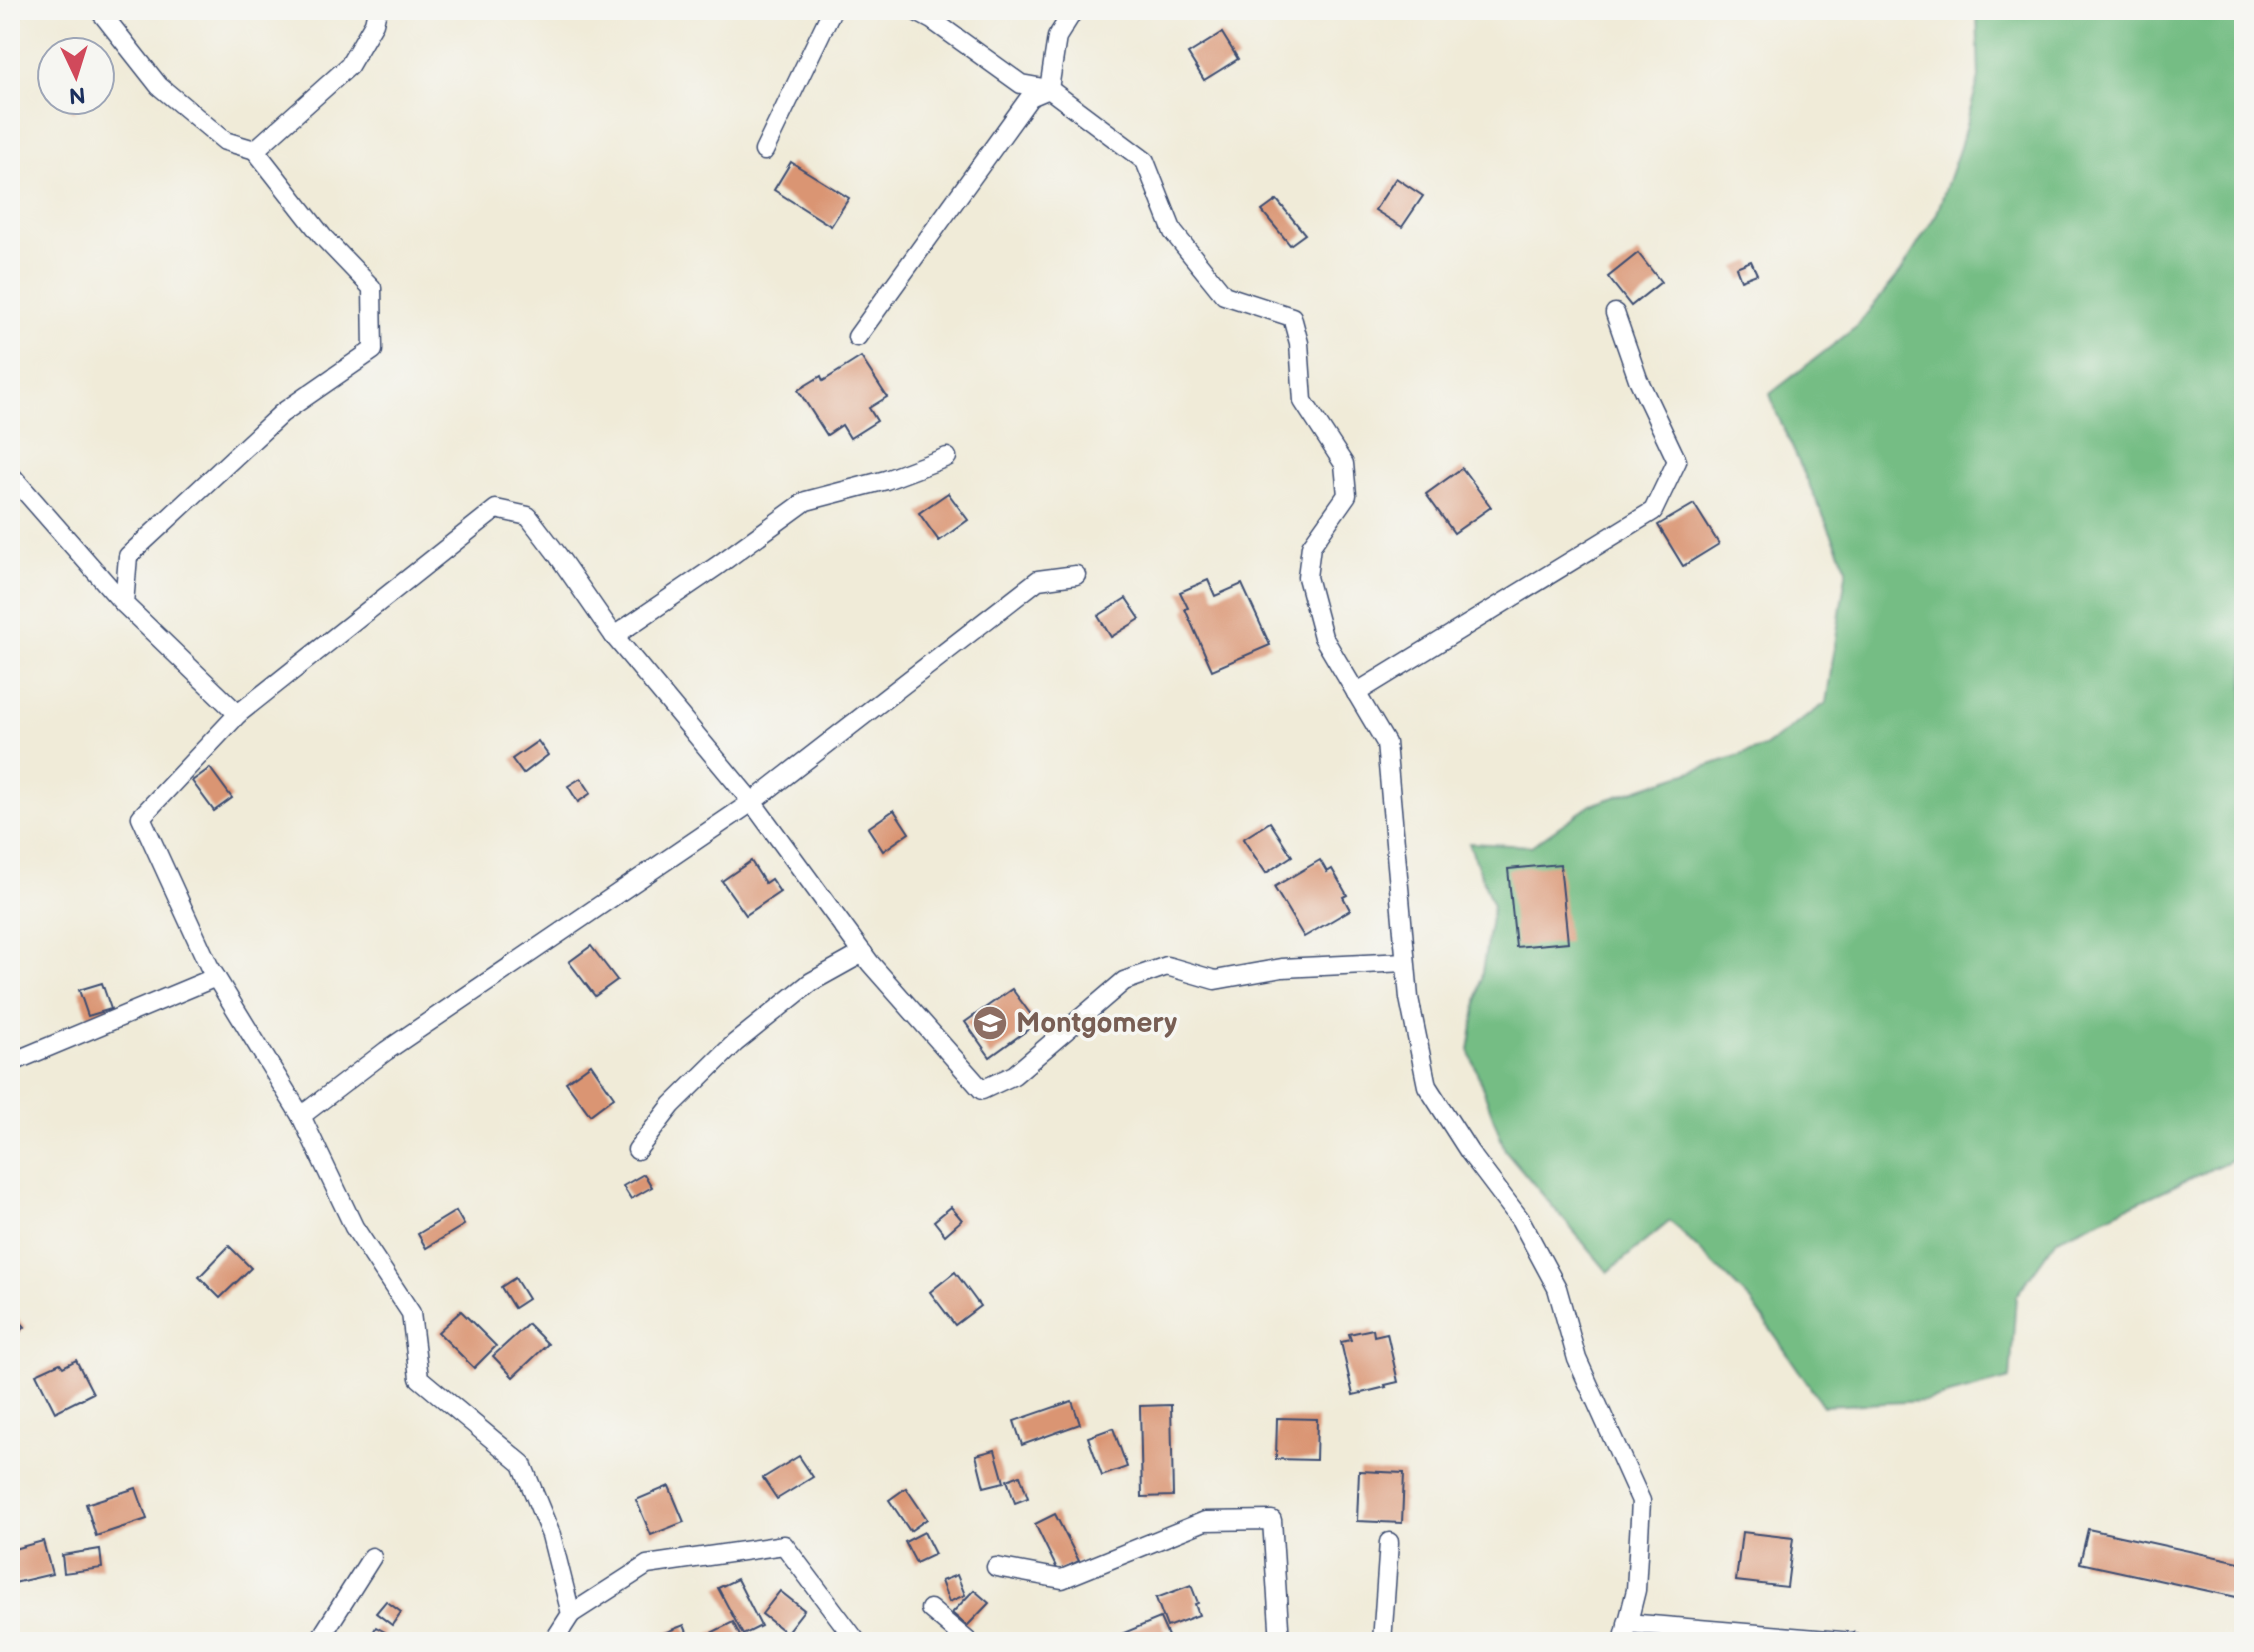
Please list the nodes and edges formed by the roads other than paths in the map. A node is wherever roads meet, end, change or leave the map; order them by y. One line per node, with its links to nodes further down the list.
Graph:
1 (99, 10): 7 (street)
2 (377, 10): 7 (street)
3 (832, 10): 8 (street)
4 (913, 10): 6 (street)
5 (1074, 10): 6 (street)
6 (1049, 89): 10 (street); 16 (street)
7 (255, 150): 14 (street)
8 (764, 151)
9 (1615, 313): 16 (street)
10 (857, 337)
11 (947, 457): 15 (street)
12 (10, 474): 14 (street)
13 (1076, 575): 18 (street)
14 (124, 604): 17 (street)
15 (614, 636): 17 (street); 18 (street)
16 (1356, 693): 20 (street)
17 (238, 714): 21 (street)
18 (752, 802): 19 (street); 23 (street)
19 (863, 953): 20 (street); 24 (street)
20 (1405, 962): 30 (street)
21 (216, 977): 22 (street); 23 (street)
22 (10, 1063)
23 (301, 1116): 29 (street)
24 (637, 1150)
25 (1389, 1542): 36 (street)
26 (372, 1557): 31 (street)
27 (996, 1567): 35 (street)
28 (930, 1609): 34 (street)
29 (571, 1614): 32 (street); 33 (street)
30 (1627, 1623): 37 (street); 38 (street)
31 (318, 1642)
32 (553, 1642)
33 (857, 1642)
34 (969, 1642)
35 (1280, 1642)
36 (1382, 1642)
37 (1623, 1642)
38 (1853, 1642)

